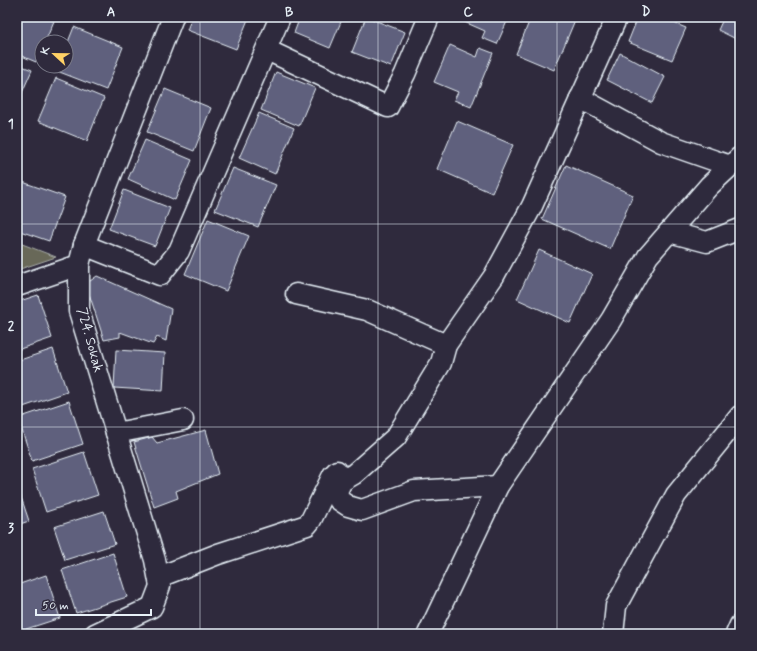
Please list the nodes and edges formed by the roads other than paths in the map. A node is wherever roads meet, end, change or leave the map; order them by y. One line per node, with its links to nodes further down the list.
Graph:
1 (173, 17): 10 (street, 724. Sokak)
2 (280, 17): 5 (street)
3 (428, 17): 5 (street)
4 (617, 17): 6 (street)
5 (267, 50): 10 (street)
6 (580, 98): 7 (street); 14 (street)
7 (735, 162): 9 (street)
8 (740, 229): 9 (street)
9 (669, 232): 19 (street)
10 (84, 245): 11 (street, 724. Sokak)
11 (79, 265): 12 (street); 17 (street, 724. Sokak)
12 (17, 286)
13 (296, 294): 14 (street)
14 (446, 345): 18 (street)
15 (740, 416): 24 (street)
16 (183, 420): 17 (street)
17 (116, 433): 20 (street, 724. Sokak)
18 (365, 464): 19 (street); 20 (street)
19 (498, 486): 23 (street)
20 (158, 577): 22 (street, 724. Sokak)
21 (740, 625): 25 (street)
22 (95, 634)
23 (428, 634)
24 (613, 634)
25 (736, 634)

